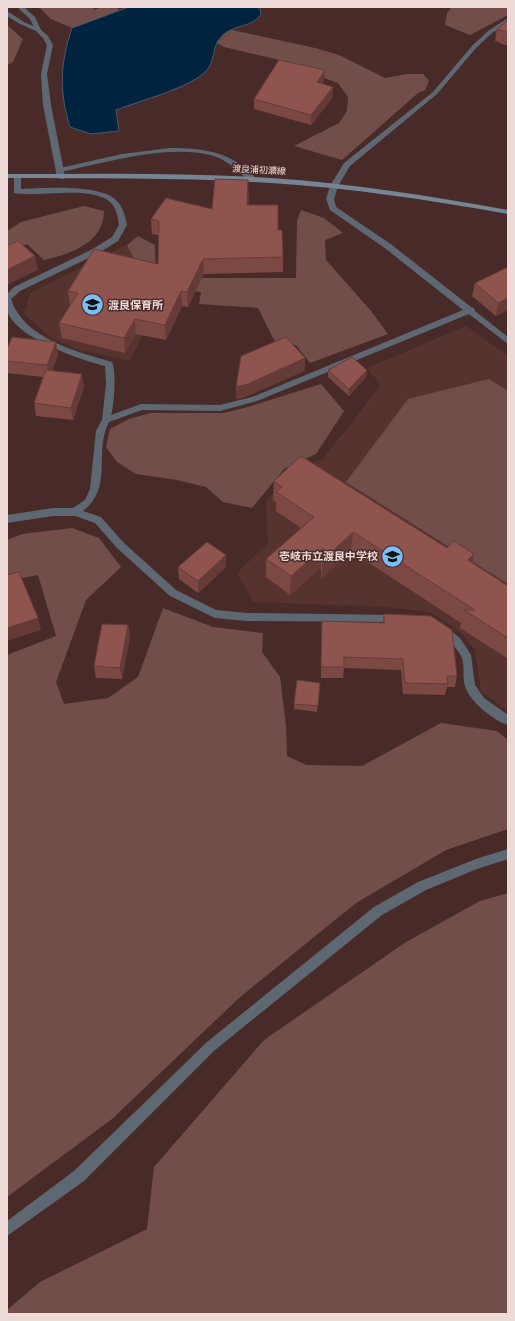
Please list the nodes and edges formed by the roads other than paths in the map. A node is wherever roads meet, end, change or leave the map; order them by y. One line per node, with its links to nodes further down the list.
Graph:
1 (20, 7): 4 (street)
2 (7, 13): 4 (street)
3 (508, 20): 9 (street)
4 (38, 30): 5 (street)
5 (61, 173): 7 (main road, 渡良浦初瀬線); 8 (main road, 渡良浦初瀬線); 8 (street)
6 (7, 176): 7 (main road, 渡良浦初瀬線)
7 (17, 177): 13 (street)
8 (253, 180): 9 (main road, 渡良浦初瀬線)
9 (334, 186): 10 (main road, 渡良浦初瀬線); 11 (street)
10 (508, 212)
11 (470, 310): 12 (street); 13 (street)
12 (508, 341)
13 (106, 420): 14 (street)
14 (75, 512): 15 (street); 16 (street)
15 (7, 519)
16 (408, 619)
17 (434, 623): 18 (street)
18 (508, 721)
19 (508, 854): 20 (street)
20 (7, 1228)

